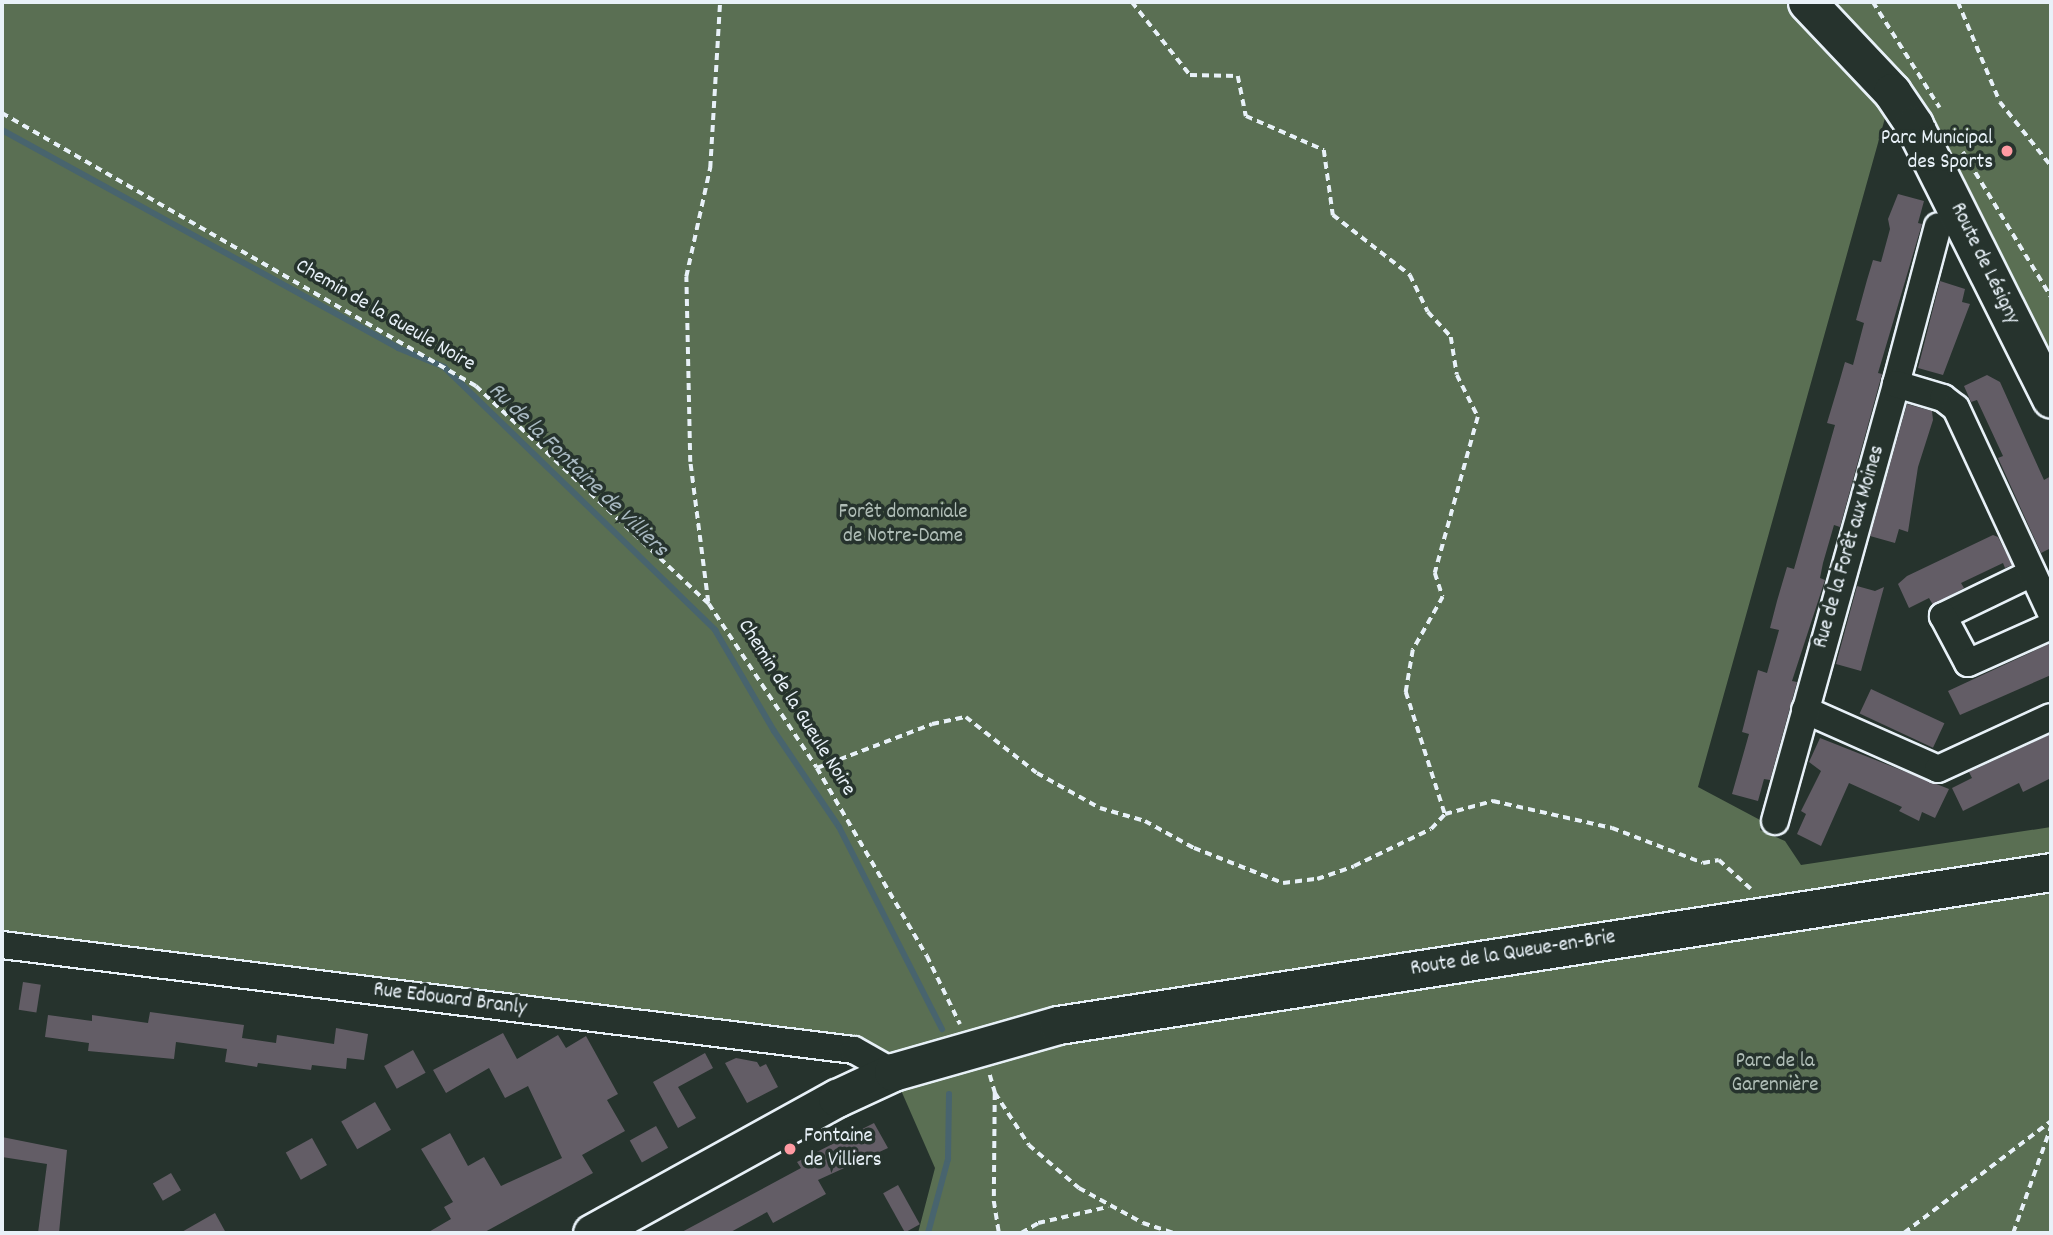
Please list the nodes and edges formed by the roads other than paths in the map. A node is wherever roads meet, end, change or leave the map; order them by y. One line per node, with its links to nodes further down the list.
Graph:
1 (1807, 2): 4 (main road, Route de Lésigny)
2 (1938, 226): 3 (street, Rue de la Forêt aux Moines)
3 (1896, 384): 5 (street); 6 (street, Rue de la Forêt aux Moines)
4 (2051, 399)
5 (2047, 599)
6 (1805, 710): 7 (street); 8 (street, Rue de la Forêt aux Moines)
7 (2051, 717)
8 (1775, 821)
9 (2051, 872): 11 (main road, Route de la Queue-en-Brie)
10 (2, 945): 11 (street, Rue Edouard Branly)
11 (893, 1072): 12 (main road, Route de la Queue-en-Brie)
12 (592, 1233)

